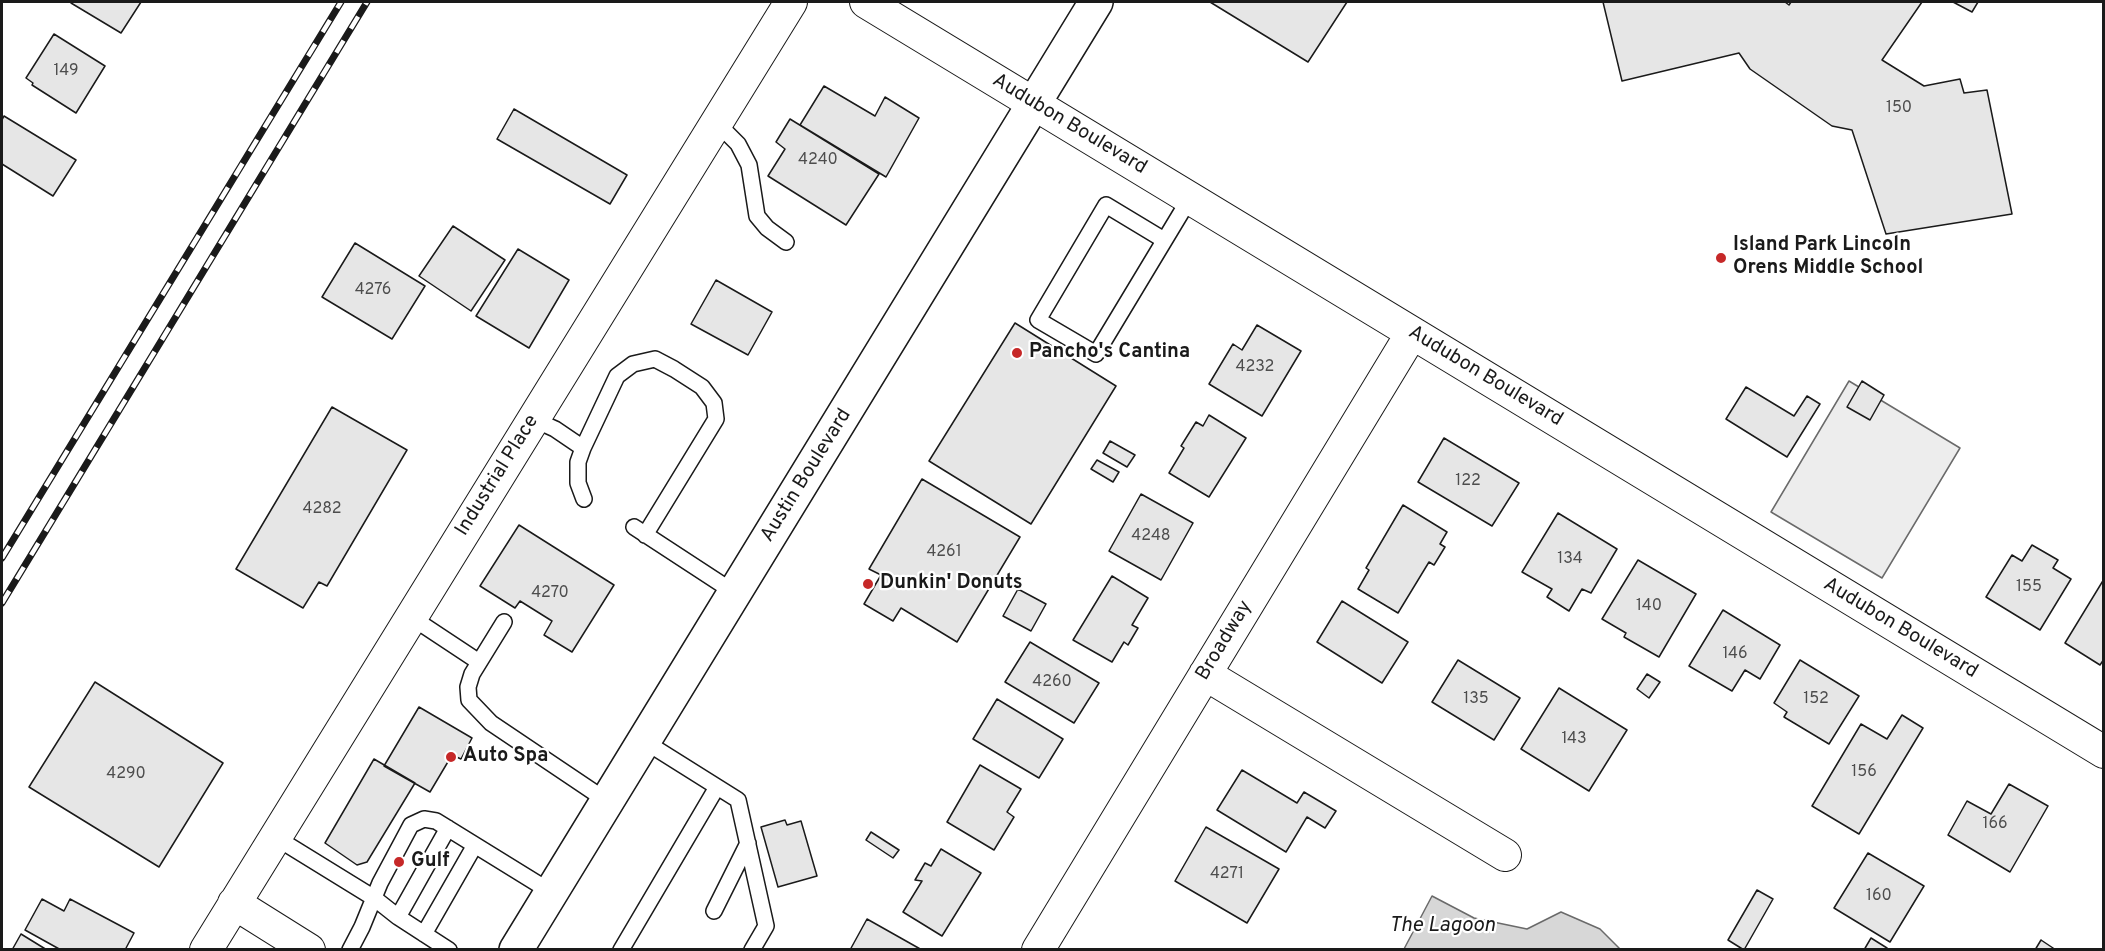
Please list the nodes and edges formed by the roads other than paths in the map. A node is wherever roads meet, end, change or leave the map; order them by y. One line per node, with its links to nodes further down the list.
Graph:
1 (791, 2): 5 (street, Industrial Place)
2 (866, 2): 4 (street, Audubon Boulevard)
3 (1096, 2): 4 (main road, Austin Boulevard)
4 (1034, 104): 6 (street, Audubon Boulevard); 13 (main road, Austin Boulevard)
5 (716, 122): 8 (lane); 10 (street, Industrial Place)
6 (1190, 198): 7 (lane); 9 (street, Audubon Boulevard)
7 (1164, 240): 7 (lane)
8 (786, 242)
9 (1412, 333): 17 (street, Broadway); 19 (street, Audubon Boulevard)
10 (533, 419): 11 (lane); 14 (street, Industrial Place)
11 (584, 448): 12 (lane); 13 (lane)
12 (584, 499)
13 (735, 593): 18 (main road, Austin Boulevard)
14 (411, 617): 16 (lane); 23 (street, Industrial Place)
15 (504, 622): 16 (lane)
16 (479, 662): 21 (lane)
17 (1205, 674): 26 (street); 33 (street, Broadway)
18 (644, 741): 20 (lane); 21 (main road, Austin Boulevard)
19 (2103, 752)
20 (717, 787): 24 (lane); 39 (lane)
21 (607, 801): 27 (main road, Austin Boulevard)
22 (448, 828): 25 (lane); 28 (lane); 31 (lane)
23 (275, 837): 28 (lane); 29 (street, Industrial Place)
24 (748, 843): 30 (lane); 40 (lane)
25 (475, 845): 27 (lane); 32 (lane)
26 (1505, 855)
27 (551, 892): 38 (main road, Austin Boulevard)
28 (374, 898): 31 (lane); 36 (lane)
29 (234, 903): 34 (street, Industrial Place); 35 (street)
30 (714, 911)
31 (398, 917): 32 (lane)
32 (424, 934): 37 (lane)
33 (1049, 946)
34 (206, 950)
35 (309, 950)
36 (350, 950)
37 (449, 950)
38 (516, 950)
39 (621, 950)
40 (752, 950)

